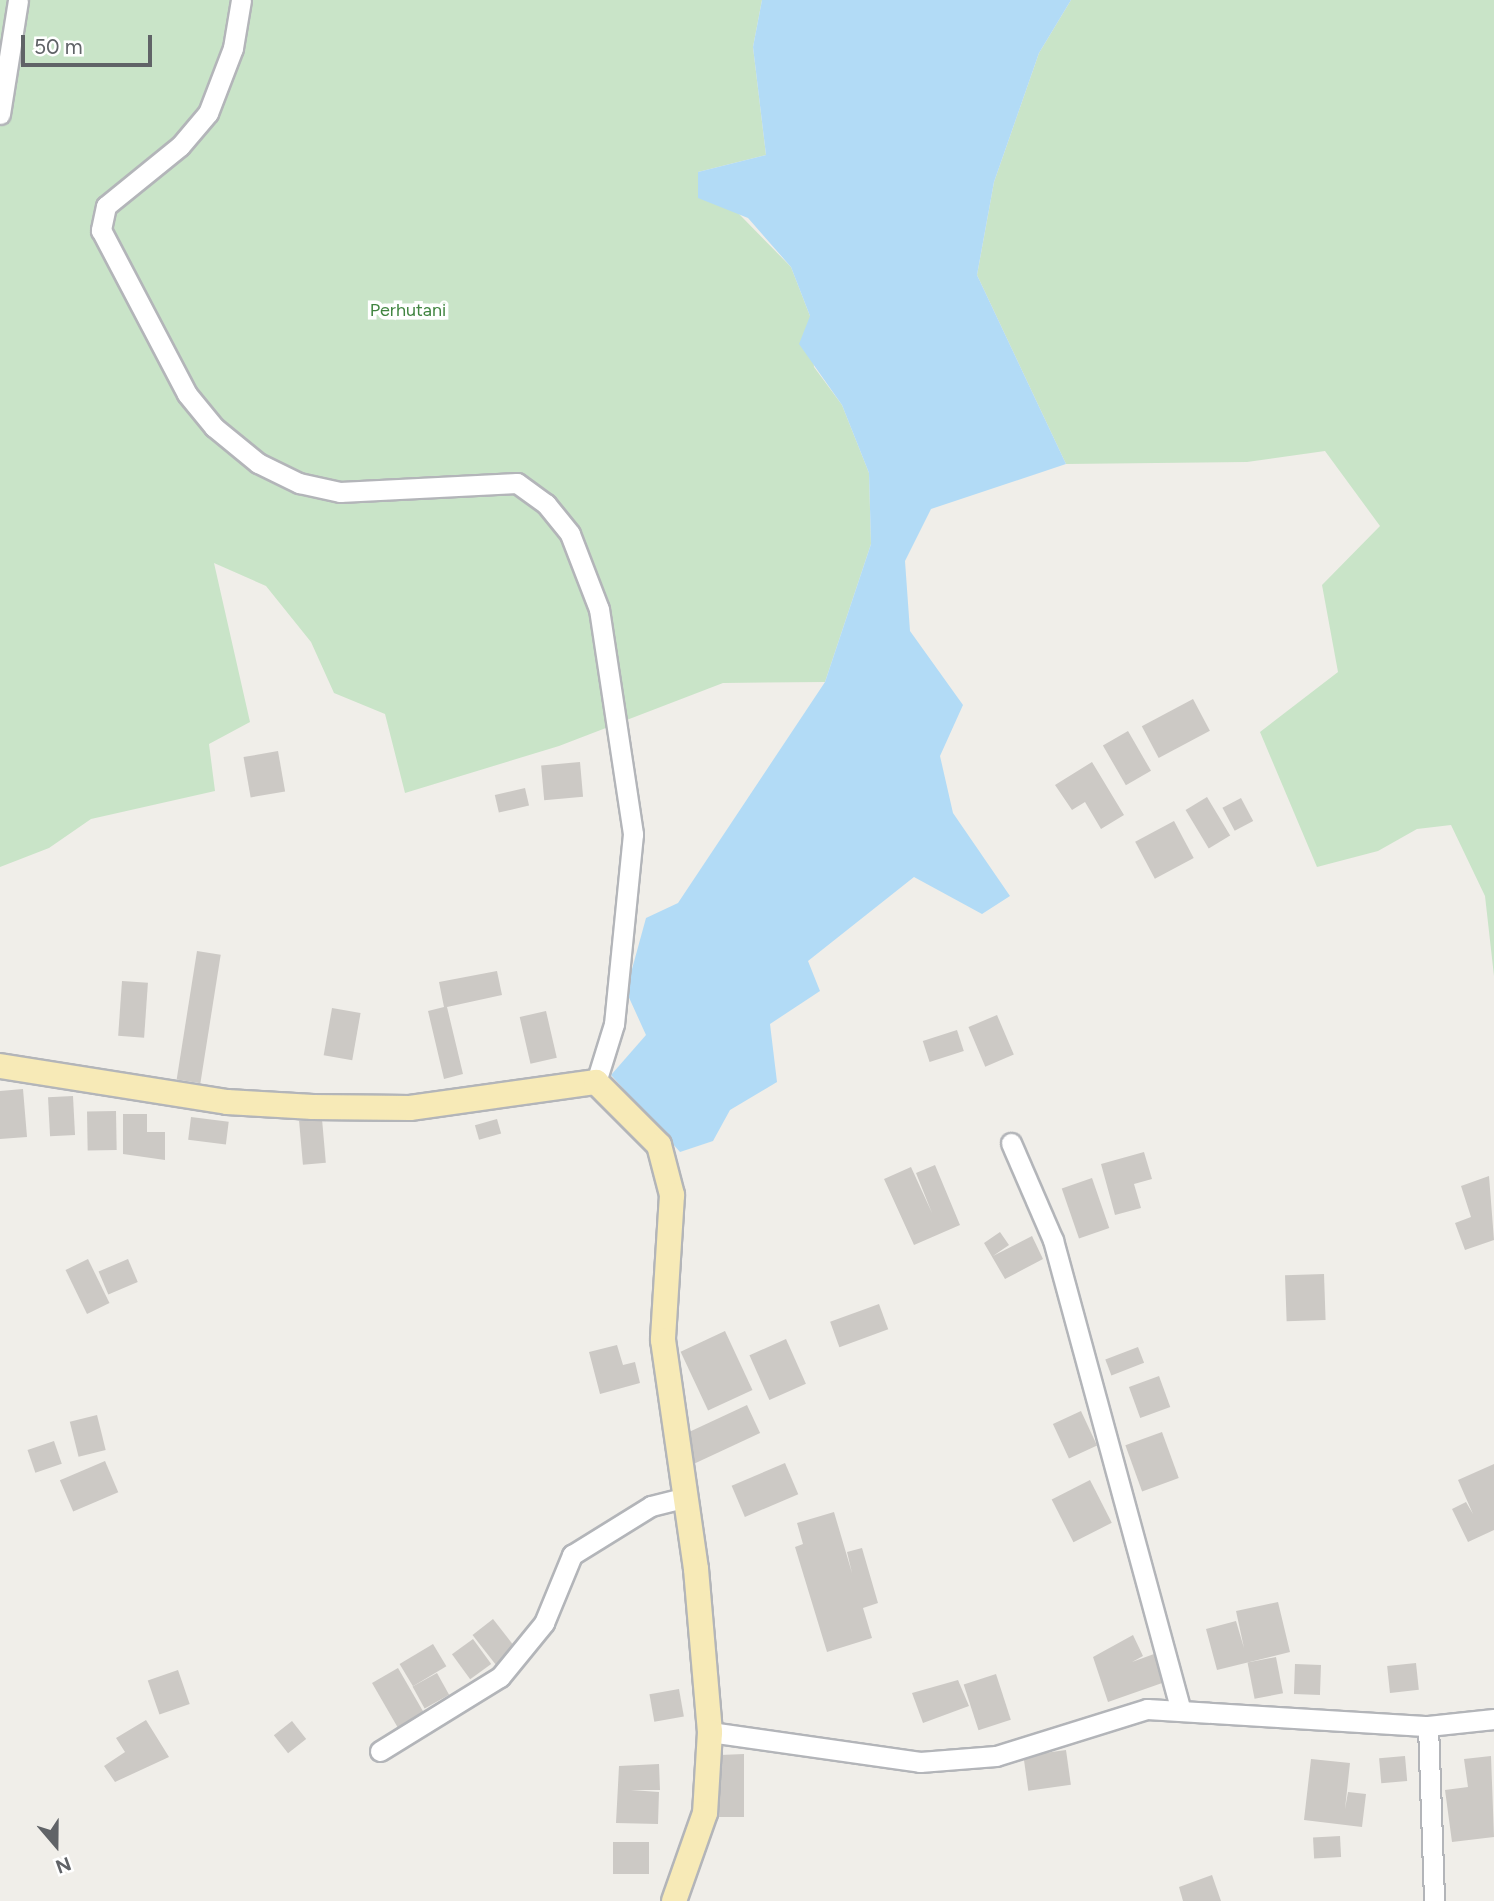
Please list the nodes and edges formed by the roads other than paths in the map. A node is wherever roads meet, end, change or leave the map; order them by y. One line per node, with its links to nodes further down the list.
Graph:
1 (18, 0): 3 (street)
2 (241, 0): 5 (street)
3 (0, 114)
4 (0, 1066): 5 (main road)
5 (596, 1082): 7 (main road)
6 (1010, 1143): 8 (street)
7 (687, 1497): 11 (main road); 12 (street)
8 (1181, 1710): 10 (street); 11 (street)
9 (1494, 1719): 10 (street)
10 (1428, 1726): 14 (street)
11 (710, 1732): 13 (main road)
12 (380, 1751)
13 (674, 1901)
14 (1433, 1901)

